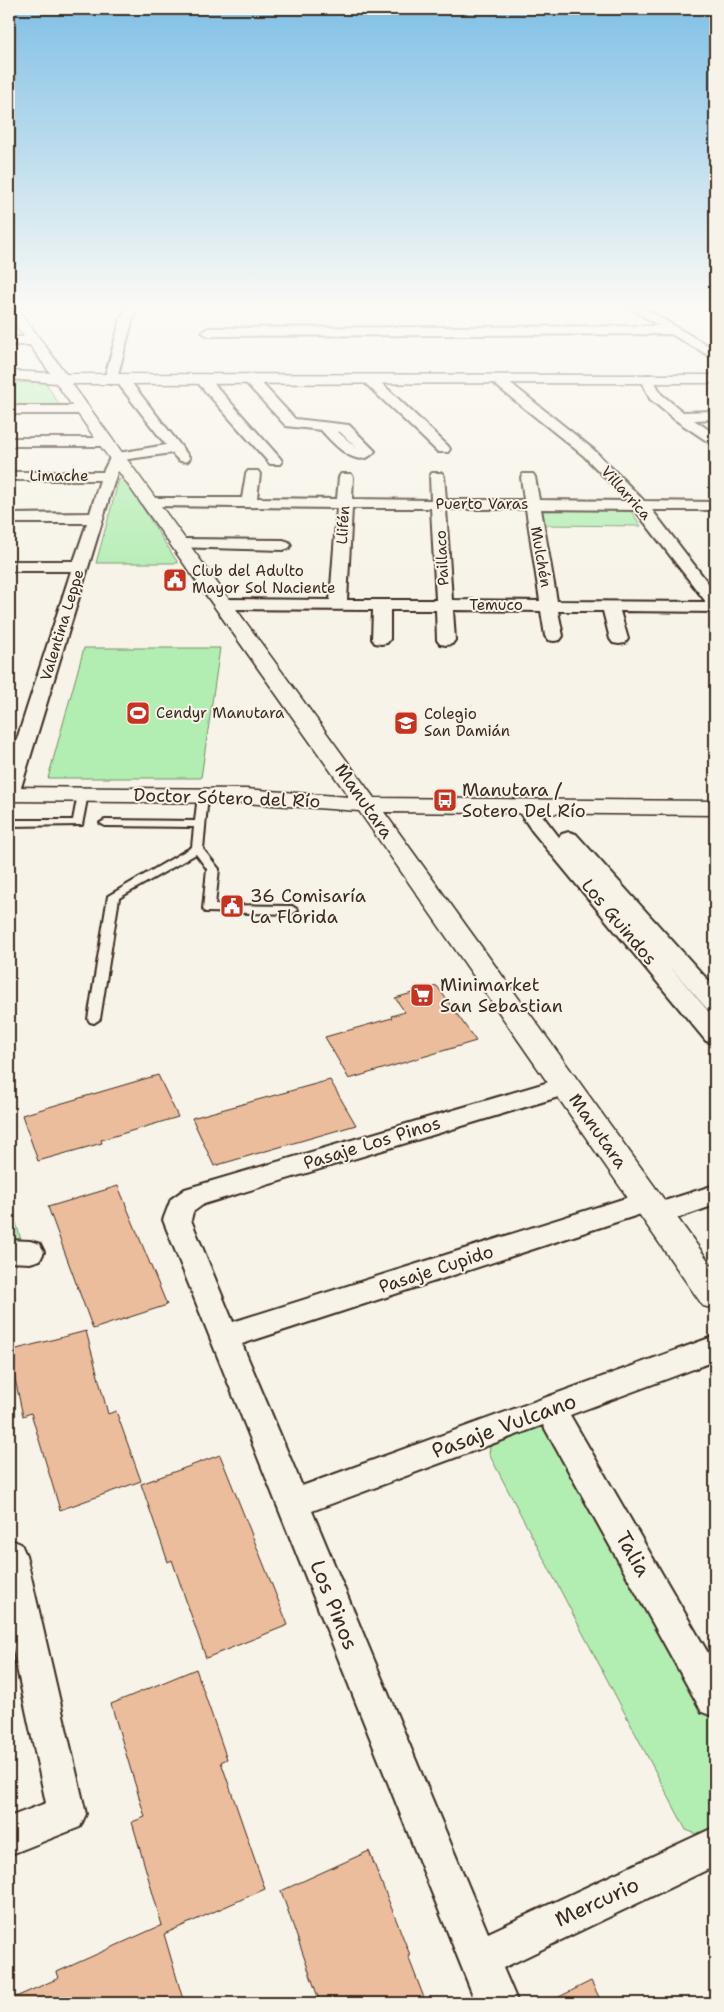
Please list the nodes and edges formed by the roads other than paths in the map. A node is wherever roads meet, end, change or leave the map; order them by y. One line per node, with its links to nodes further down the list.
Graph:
1 (78, 402): 9 (main road, Manutara)
2 (135, 402): 16 (street)
3 (222, 402): 17 (street)
4 (271, 402): 12 (street)
5 (393, 402): 15 (street)
6 (525, 402): 29 (street, Villarrica)
7 (662, 402): 11 (street)
8 (9, 410): 9 (street)
9 (83, 410): 16 (main road, Manutara)
10 (715, 415): 11 (street)
11 (679, 416): 13 (street)
12 (324, 425)
13 (715, 440)
14 (9, 442): 16 (street)
15 (442, 448)
16 (112, 449): 20 (street, Valentina Leppe); 24 (main road, Manutara)
17 (275, 461)
18 (253, 474): 25 (street)
19 (9, 476): 20 (street, Limache)
20 (109, 476): 32 (street, Valentina Leppe)
21 (437, 476): 27 (street, Paillaco)
22 (346, 477): 26 (street, Llifén)
23 (528, 477): 28 (street, Mulchén)
24 (150, 502): 25 (street, Puerto Varas); 33 (main road, Manutara)
25 (249, 503): 26 (street, Puerto Varas)
26 (344, 504): 27 (street, Puerto Varas); 39 (street, Llifén)
27 (439, 504): 28 (street, Puerto Varas); 41 (street, Paillaco)
28 (532, 505): 29 (street, Puerto Varas); 42 (street, Mulchén)
29 (638, 505): 30 (street, Puerto Varas); 37 (street, Villarrica)
30 (715, 506)
31 (9, 518): 32 (street)
32 (96, 518): 36 (street, Valentina Leppe)
33 (180, 544): 34 (street); 38 (main road, Manutara)
34 (283, 545)
35 (9, 566): 36 (street)
36 (81, 566): 49 (street, Valentina Leppe)
37 (715, 602)
38 (223, 604): 39 (street, Temuco); 52 (main road, Manutara)
39 (338, 604): 40 (street, Temuco)
40 (382, 604): 41 (street, Temuco); 46 (street)
41 (444, 605): 42 (street, Temuco); 48 (street, Paillaco)
42 (549, 606): 43 (street, Temuco); 45 (street, Mulchén)
43 (610, 606): 44 (street, Temuco); 47 (street)
44 (715, 607)
45 (554, 636)
46 (381, 639)
47 (619, 639)
48 (446, 640)
49 (9, 794): 50 (main road, Doctor Sótero del Río)
50 (83, 794): 51 (main road, Doctor Sótero del Río); 55 (lane)
51 (203, 795): 52 (main road, Doctor Sótero del Río); 57 (lane)
52 (367, 805): 53 (main road, Doctor Sótero del Río); 63 (main road, Manutara)
53 (535, 807): 54 (main road, Doctor Sótero del Río); 60 (street, Los Guindos); 62 (street, Los Guindos)
54 (715, 808)
55 (9, 822)
56 (105, 823): 57 (lane)
57 (200, 824): 58 (lane)
58 (197, 849): 59 (lane); 61 (lane)
59 (292, 910)
60 (715, 1003)
61 (94, 1019)
62 (715, 1035)
63 (566, 1086): 65 (street, Pasaje Los Pinos); 66 (main road, Manutara)
64 (715, 1195): 66 (street, Pasaje Cupido)
65 (181, 1206): 68 (street, Los Pinos)
66 (652, 1208): 67 (main road, Manutara); 68 (street, Pasaje Cupido)
67 (715, 1296)
68 (224, 1337): 71 (street, Los Pinos)
69 (715, 1348): 70 (street, Pasaje Vulcano)
70 (550, 1409): 71 (street, Pasaje Vulcano); 73 (street, Talia)
71 (292, 1504): 76 (street, Los Pinos)
72 (9, 1555): 74 (street)
73 (715, 1699)
74 (9, 1836)
75 (715, 1846): 76 (street, Mercurio)
76 (479, 1958): 77 (street, Los Pinos)
77 (497, 2003)

